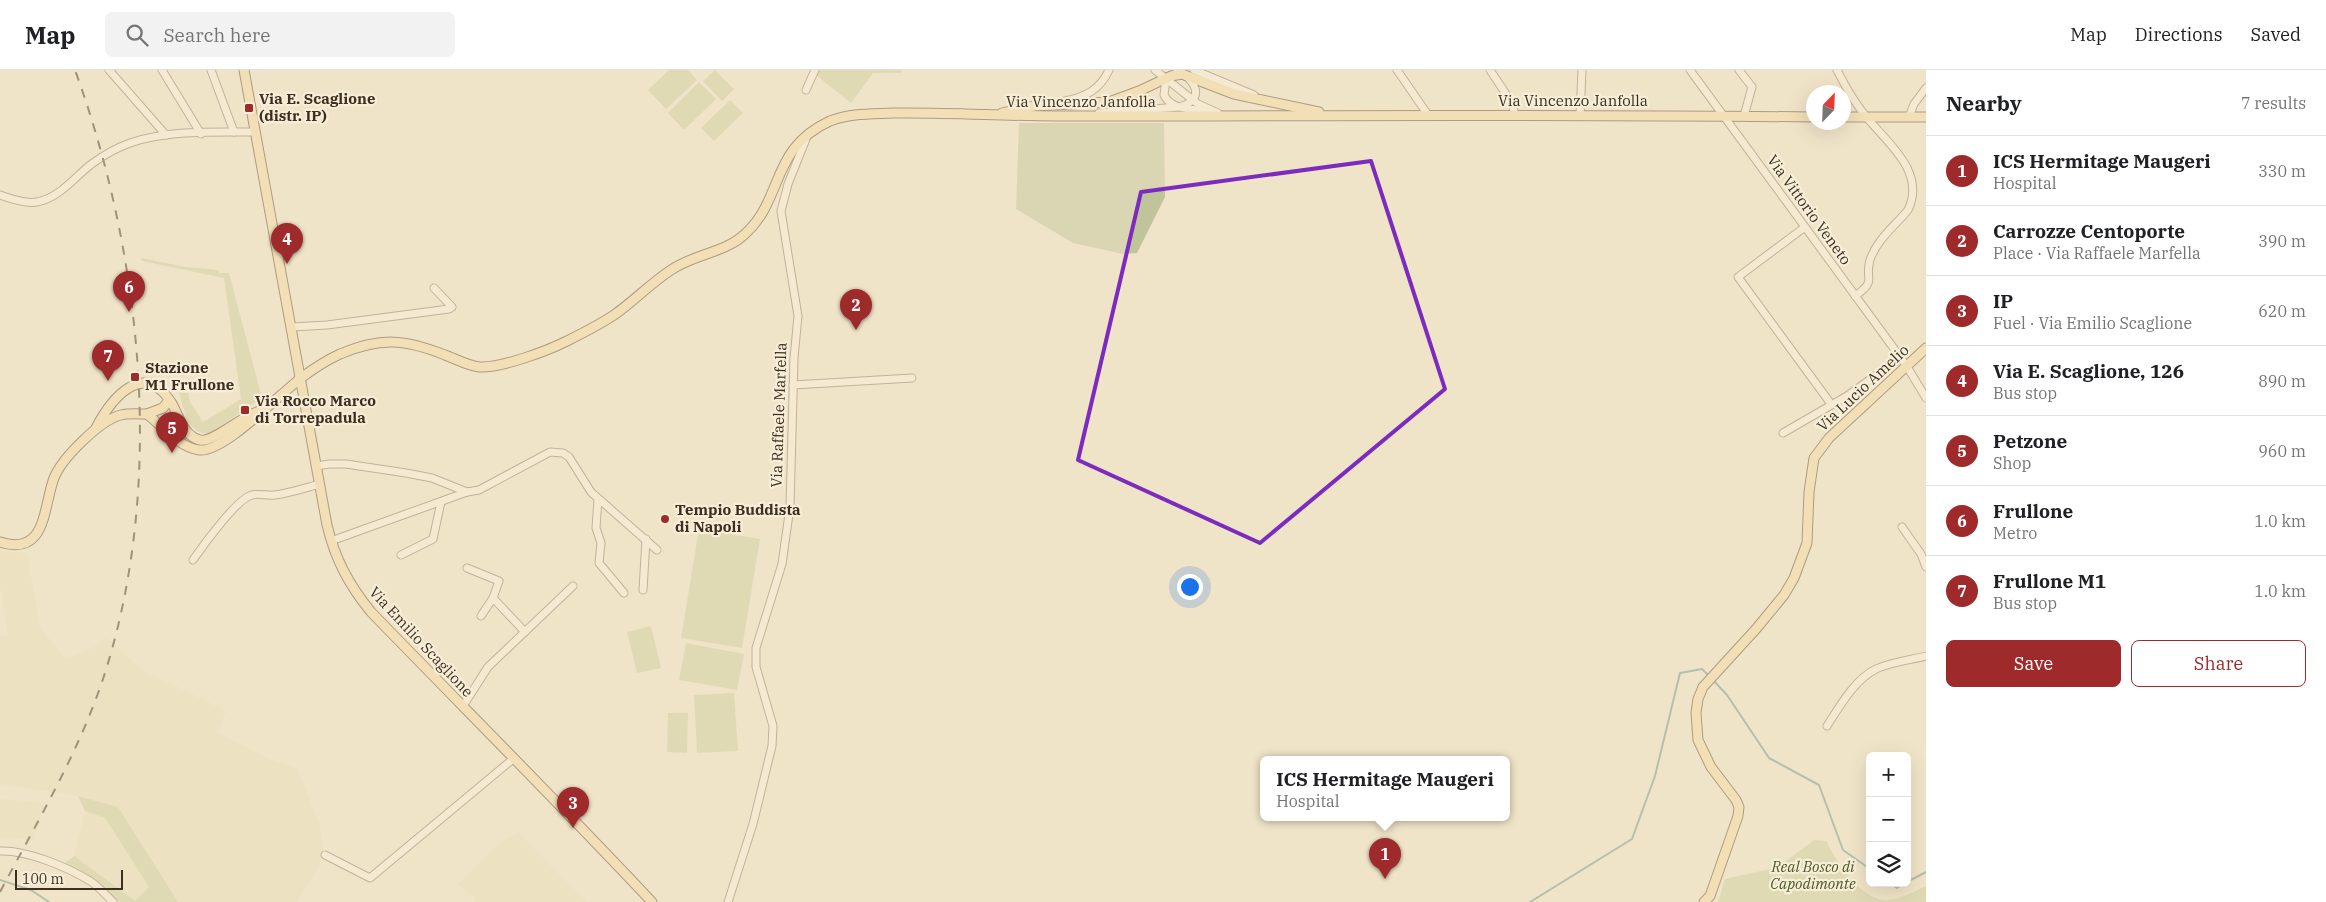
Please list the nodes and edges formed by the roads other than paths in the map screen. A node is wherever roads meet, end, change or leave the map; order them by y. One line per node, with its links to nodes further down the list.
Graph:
1 (109, 70): 41 (street)
2 (162, 70): 40 (street)
3 (211, 70): 37 (street)
4 (244, 70): 38 (main road, Via Emilio Scaglione)
5 (815, 70): 18 (street)
6 (1109, 70): 20 (street)
7 (1155, 70): 16 (street)
8 (1177, 70): 15 (street)
9 (1397, 70): 25 (street)
10 (1490, 70): 26 (street)
11 (1582, 70): 27 (street)
12 (1690, 70): 30 (street, Via Vittorio Veneto)
13 (1739, 70): 31 (street)
14 (1837, 70): 36 (street)
15 (1191, 73): 16 (main road, Via Vincenzo Janfolla); 19 (street); 24 (main road, Via Vincenzo Janfolla)
16 (1166, 79): 19 (street); 20 (main road, Via Vincenzo Janfolla); 21 (street)
17 (1926, 88): 33 (street)
18 (806, 90)
19 (1192, 100): 21 (street); 22 (street)
20 (1046, 105): 23 (main road, Via Vincenzo Janfolla)
21 (1179, 107): 22 (street); 28 (street)
22 (1211, 112): 29 (street)
23 (997, 115): 28 (main road, Via Vincenzo Janfolla); 39 (main road)
24 (1333, 115): 25 (main road, Via Vincenzo Janfolla); 29 (main road, Via Vincenzo Janfolla)
25 (1428, 115): 26 (main road, Via Vincenzo Janfolla)
26 (1514, 115): 27 (main road, Via Vincenzo Janfolla)
27 (1580, 115): 30 (main road, Via Vincenzo Janfolla)
28 (1079, 116): 29 (main road, Via Vincenzo Janfolla)
29 (1229, 116)
30 (1723, 116): 31 (main road, Via Vincenzo Janfolla); 43 (street, Via Vittorio Veneto)
31 (1744, 116): 32 (main road, Via Vincenzo Janfolla)
32 (1806, 117)
33 (1909, 117): 34 (main road); 36 (main road)
34 (1926, 117)
35 (1851, 118): 36 (main road)
36 (1866, 118): 45 (street)
37 (234, 132): 38 (street); 40 (street)
38 (255, 132): 46 (main road, Via Emilio Scaglione)
39 (809, 132): 51 (main road); 52 (street, Via Raffaele Marfella)
40 (201, 134): 41 (street)
41 (166, 135): 42 (street)
42 (0, 195)
43 (1805, 227): 45 (street, Via Vittorio Veneto); 55 (street)
44 (434, 288): 46 (street)
45 (1854, 296): 48 (street, Via Vittorio Veneto)
46 (292, 327): 51 (main road, Via Emilio Scaglione)
47 (1926, 348): 49 (main road, Via Lucio Amelio)
48 (1900, 358): 49 (street, Via Vittorio Veneto); 55 (street)
49 (1906, 366): 53 (street, Via Vittorio Veneto); 90 (main road, Via Lucio Amelio)
50 (912, 378): 52 (street)
51 (300, 379): 56 (main road); 60 (main road, Via Emilio Scaglione)
52 (793, 385): 89 (street, Via Raffaele Marfella)
53 (1926, 398)
54 (169, 400): 56 (main road); 57 (main road); 58 (main road)
55 (1831, 404): 59 (street)
56 (260, 411): 57 (main road)
57 (148, 414): 58 (main road)
58 (95, 430): 68 (main road)
59 (1783, 433)
60 (316, 466): 61 (main road, Via Emilio Scaglione); 62 (street)
61 (320, 484): 67 (main road, Via Emilio Scaglione); 72 (street)
62 (467, 492): 63 (street); 64 (street)
63 (598, 499): 66 (street); 77 (street)
64 (441, 502): 67 (street); 71 (street)
65 (1902, 527): 70 (street)
66 (646, 539): 69 (street); 76 (street)
67 (331, 541): 82 (main road, Via Emilio Scaglione)
68 (0, 542)
69 (657, 550)
70 (1923, 552): 73 (street)
71 (401, 555)
72 (193, 560)
73 (1926, 567)
74 (467, 568): 78 (street)
75 (573, 586): 80 (street)
76 (643, 590)
77 (624, 594)
78 (493, 598): 79 (street); 80 (street)
79 (482, 616)
80 (525, 632): 82 (street)
81 (1926, 656): 83 (street)
82 (462, 706): 84 (main road, Via Emilio Scaglione)
83 (1827, 726)
84 (513, 759): 86 (street); 88 (main road, Via Emilio Scaglione)
85 (0, 851): 87 (street)
86 (325, 855)
87 (113, 902)
88 (652, 902)
89 (728, 902)
90 (1704, 902)

